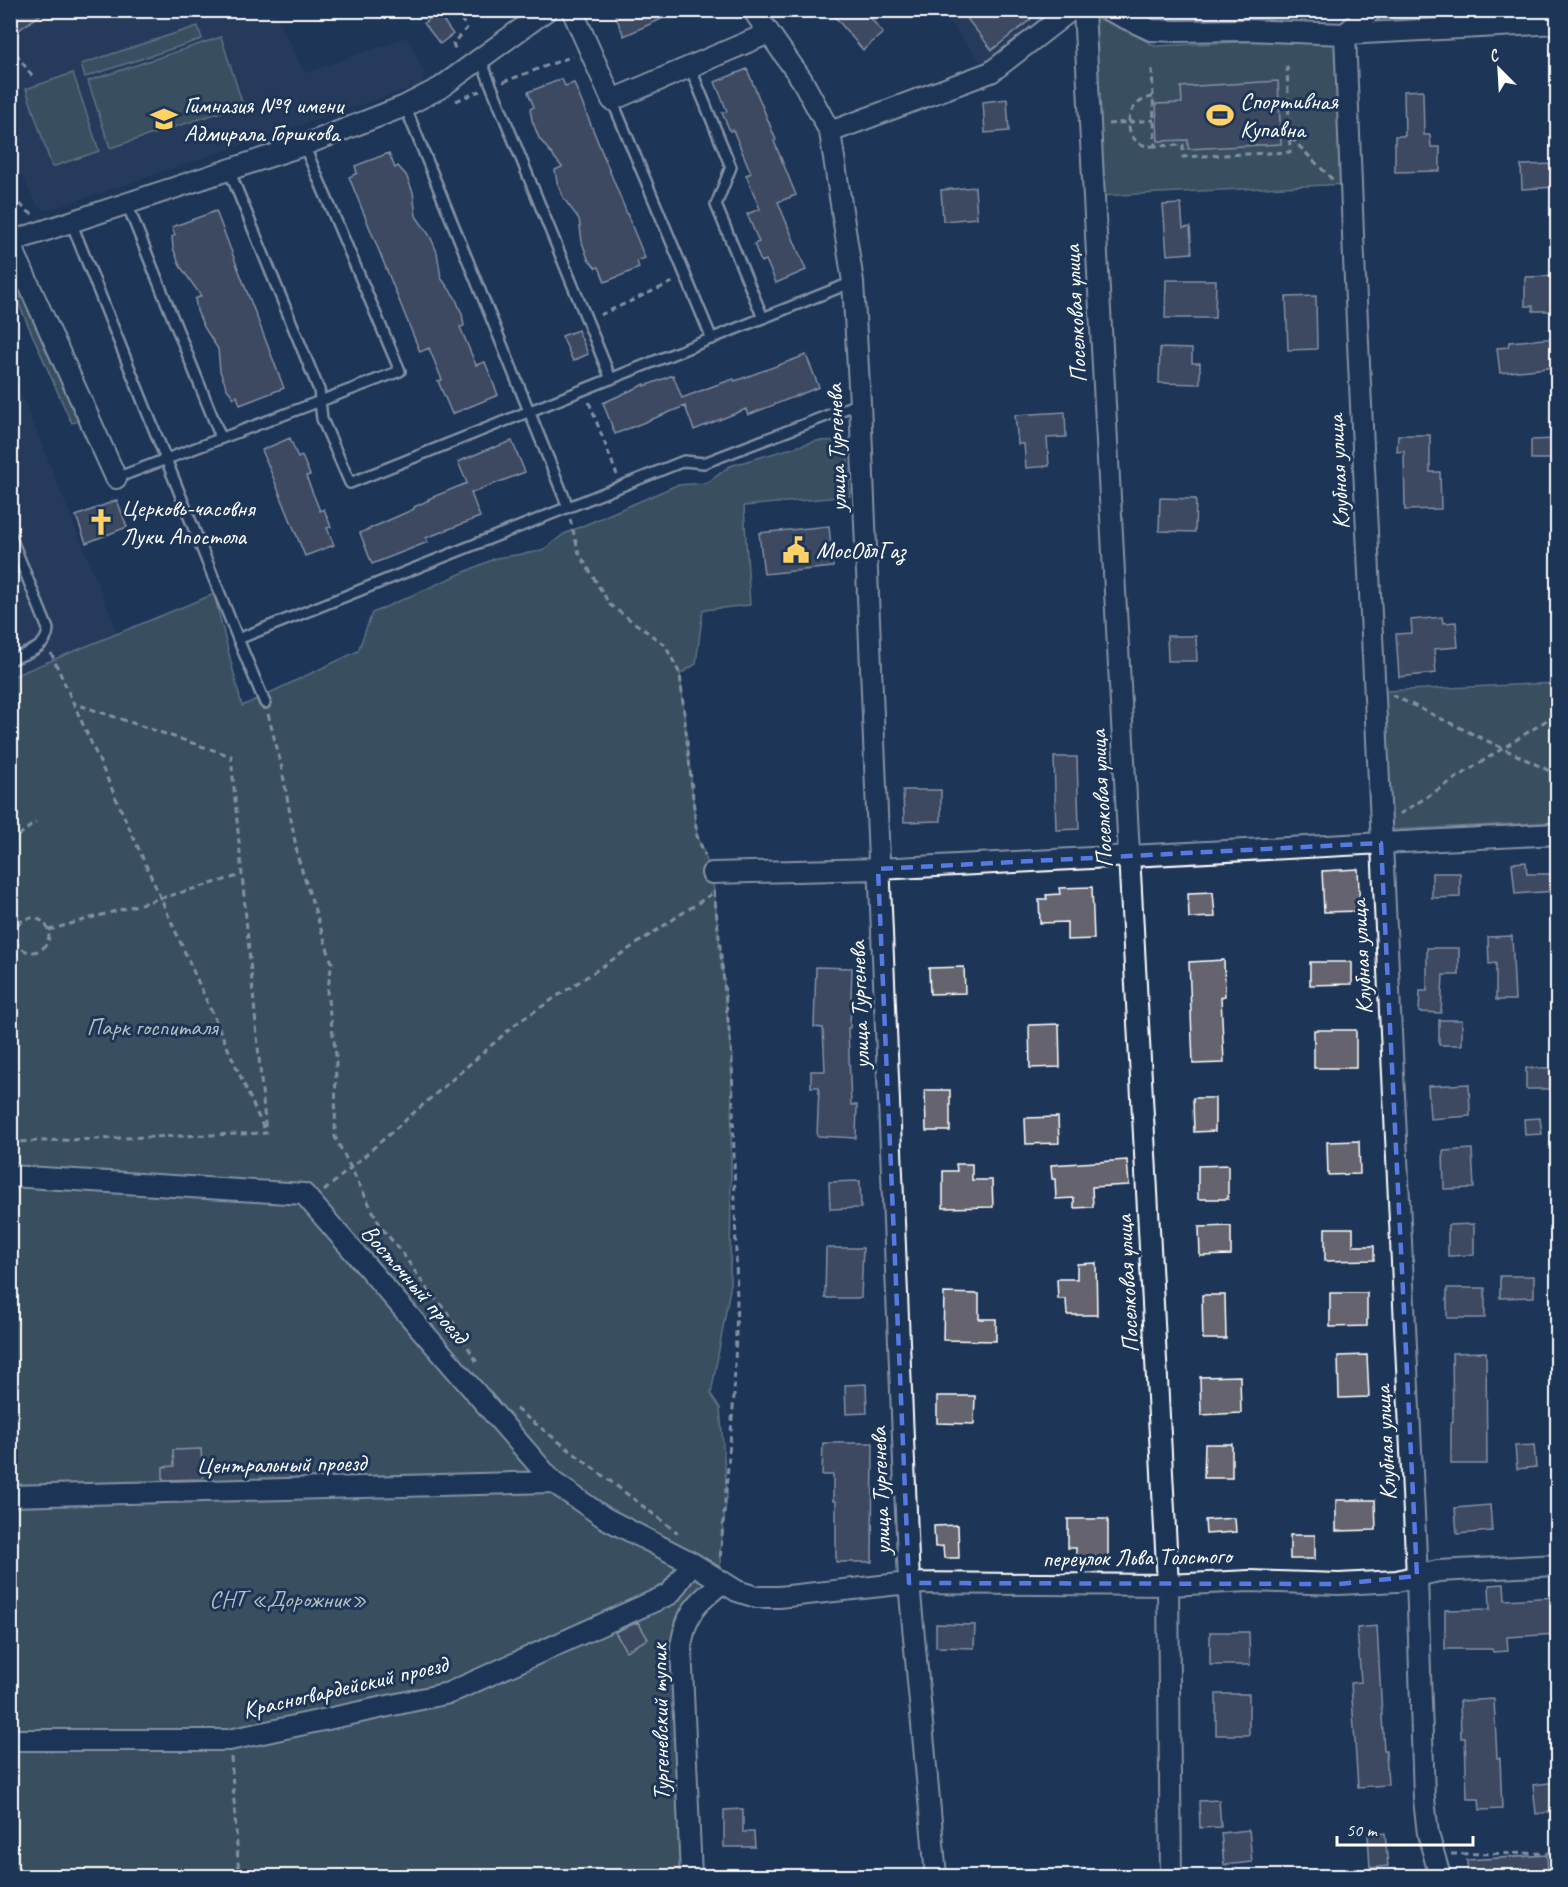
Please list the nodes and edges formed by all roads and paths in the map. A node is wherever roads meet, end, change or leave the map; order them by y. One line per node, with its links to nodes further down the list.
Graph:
1 (455, 10): 15 (path)
2 (547, 10): 14 (street)
3 (572, 10): 22 (street)
4 (753, 10): 10 (street, улица Тургенева)
5 (1071, 10): 28 (street)
6 (1084, 10): 67 (street, Поселковая улица)
7 (1108, 10): 11 (street)
8 (1372, 10): 11 (street)
9 (1557, 23): 11 (street)
10 (769, 33): 17 (street); 28 (street, улица Тургенева)
11 (1345, 34): 33 (street, Клубная улица)
12 (10, 45): 19 (path)
13 (581, 53): 20 (path)
14 (480, 58): 20 (lane); 24 (street)
15 (458, 59)
16 (1287, 64): 29 (path)
17 (690, 68): 22 (street); 40 (lane)
18 (1152, 69): 21 (path)
19 (32, 76)
20 (492, 87): 23 (path); 41 (lane)
21 (1153, 97): 25 (path); 26 (path)
22 (612, 100): 42 (lane)
23 (451, 103)
24 (405, 106): 30 (street); 47 (lane)
25 (1154, 120): 26 (path); 31 (path)
26 (1128, 122): 27 (path); 31 (path)
27 (1104, 124)
28 (830, 132): 39 (street, улица Тургенева)
29 (1290, 136): 31 (path); 33 (path)
30 (303, 145): 32 (street); 45 (lane)
31 (1155, 146)
32 (229, 170): 34 (street); 45 (lane)
33 (1352, 199): 57 (street, Клубная улица)
34 (127, 204): 35 (street); 48 (lane)
35 (71, 222): 36 (street); 49 (lane)
36 (10, 243): 38 (street)
37 (668, 272): 41 (path)
38 (16, 273): 50 (street)
39 (853, 282): 40 (lane); 46 (street, улица Тургенева)
40 (763, 318): 42 (lane)
41 (587, 320): 43 (lane)
42 (712, 339): 43 (lane)
43 (611, 379): 44 (lane)
44 (584, 390): 47 (lane); 51 (path)
45 (320, 401): 47 (lane); 48 (lane)
46 (860, 403): 51 (lane); 68 (street, улица Тургенева)
47 (529, 412): 52 (lane)
48 (221, 438): 49 (lane)
49 (165, 459): 50 (lane); 54 (lane)
50 (116, 478)
51 (622, 486): 52 (lane)
52 (568, 507): 54 (lane); 69 (path)
53 (10, 535): 55 (lane)
54 (238, 639): 59 (lane)
55 (46, 641): 56 (lane); 58 (path)
56 (10, 660)
57 (1374, 686): 61 (path); 64 (street, Клубная улица)
58 (73, 703): 70 (path); 72 (path)
59 (266, 704): 80 (path)
60 (1557, 713): 61 (path)
61 (1502, 748): 62 (path); 64 (path)
62 (1557, 775)
63 (36, 822): 66 (path)
64 (1381, 834): 65 (street); 67 (street); 90 (street, Клубная улица)
65 (1557, 834)
66 (10, 842)
67 (1129, 856): 68 (street); 93 (street, Поселковая улица)
68 (878, 870): 69 (street); 92 (street, улица Тургенева)
69 (712, 873): 71 (path)
70 (242, 875): 72 (path); 78 (path)
71 (714, 893): 80 (path); 91 (path)
72 (160, 897): 75 (path); 78 (path)
73 (10, 901): 74 (path)
74 (22, 922): 75 (path); 76 (path)
75 (49, 930): 76 (path)
76 (16, 940): 77 (path)
77 (10, 942)
78 (266, 1133): 79 (path)
79 (10, 1142)
80 (351, 1167): 82 (path); 83 (path)
81 (10, 1176): 82 (street, Восточный проезд)
82 (311, 1202): 85 (street, Восточный проезд)
83 (484, 1374)
84 (515, 1408): 87 (path)
85 (553, 1482): 86 (street, Центральный проезд); 88 (street, Восточный проезд)
86 (10, 1496)
87 (684, 1538)
88 (692, 1563): 91 (street, Восточный проезд); 95 (street, Красногвардейский проезд)
89 (1557, 1565): 90 (street, переулок Льва Толстого)
90 (1417, 1576): 93 (street, переулок Льва Толстого); 97 (street, Клубная улица)
91 (722, 1581): 92 (street, переулок Льва Толстого); 99 (street, Тургеневский тупик)
92 (909, 1583): 93 (street, переулок Льва Толстого); 100 (street, улица Тургенева)
93 (1168, 1585): 101 (street, Поселковая улица)
94 (10, 1740): 95 (street, Красногвардейский проезд)
95 (230, 1740): 98 (path)
96 (1557, 1853): 97 (path)
97 (1433, 1854): 102 (street, Клубная улица)
98 (239, 1876)
99 (691, 1876)
100 (936, 1876)
101 (1171, 1876)
102 (1440, 1876)

